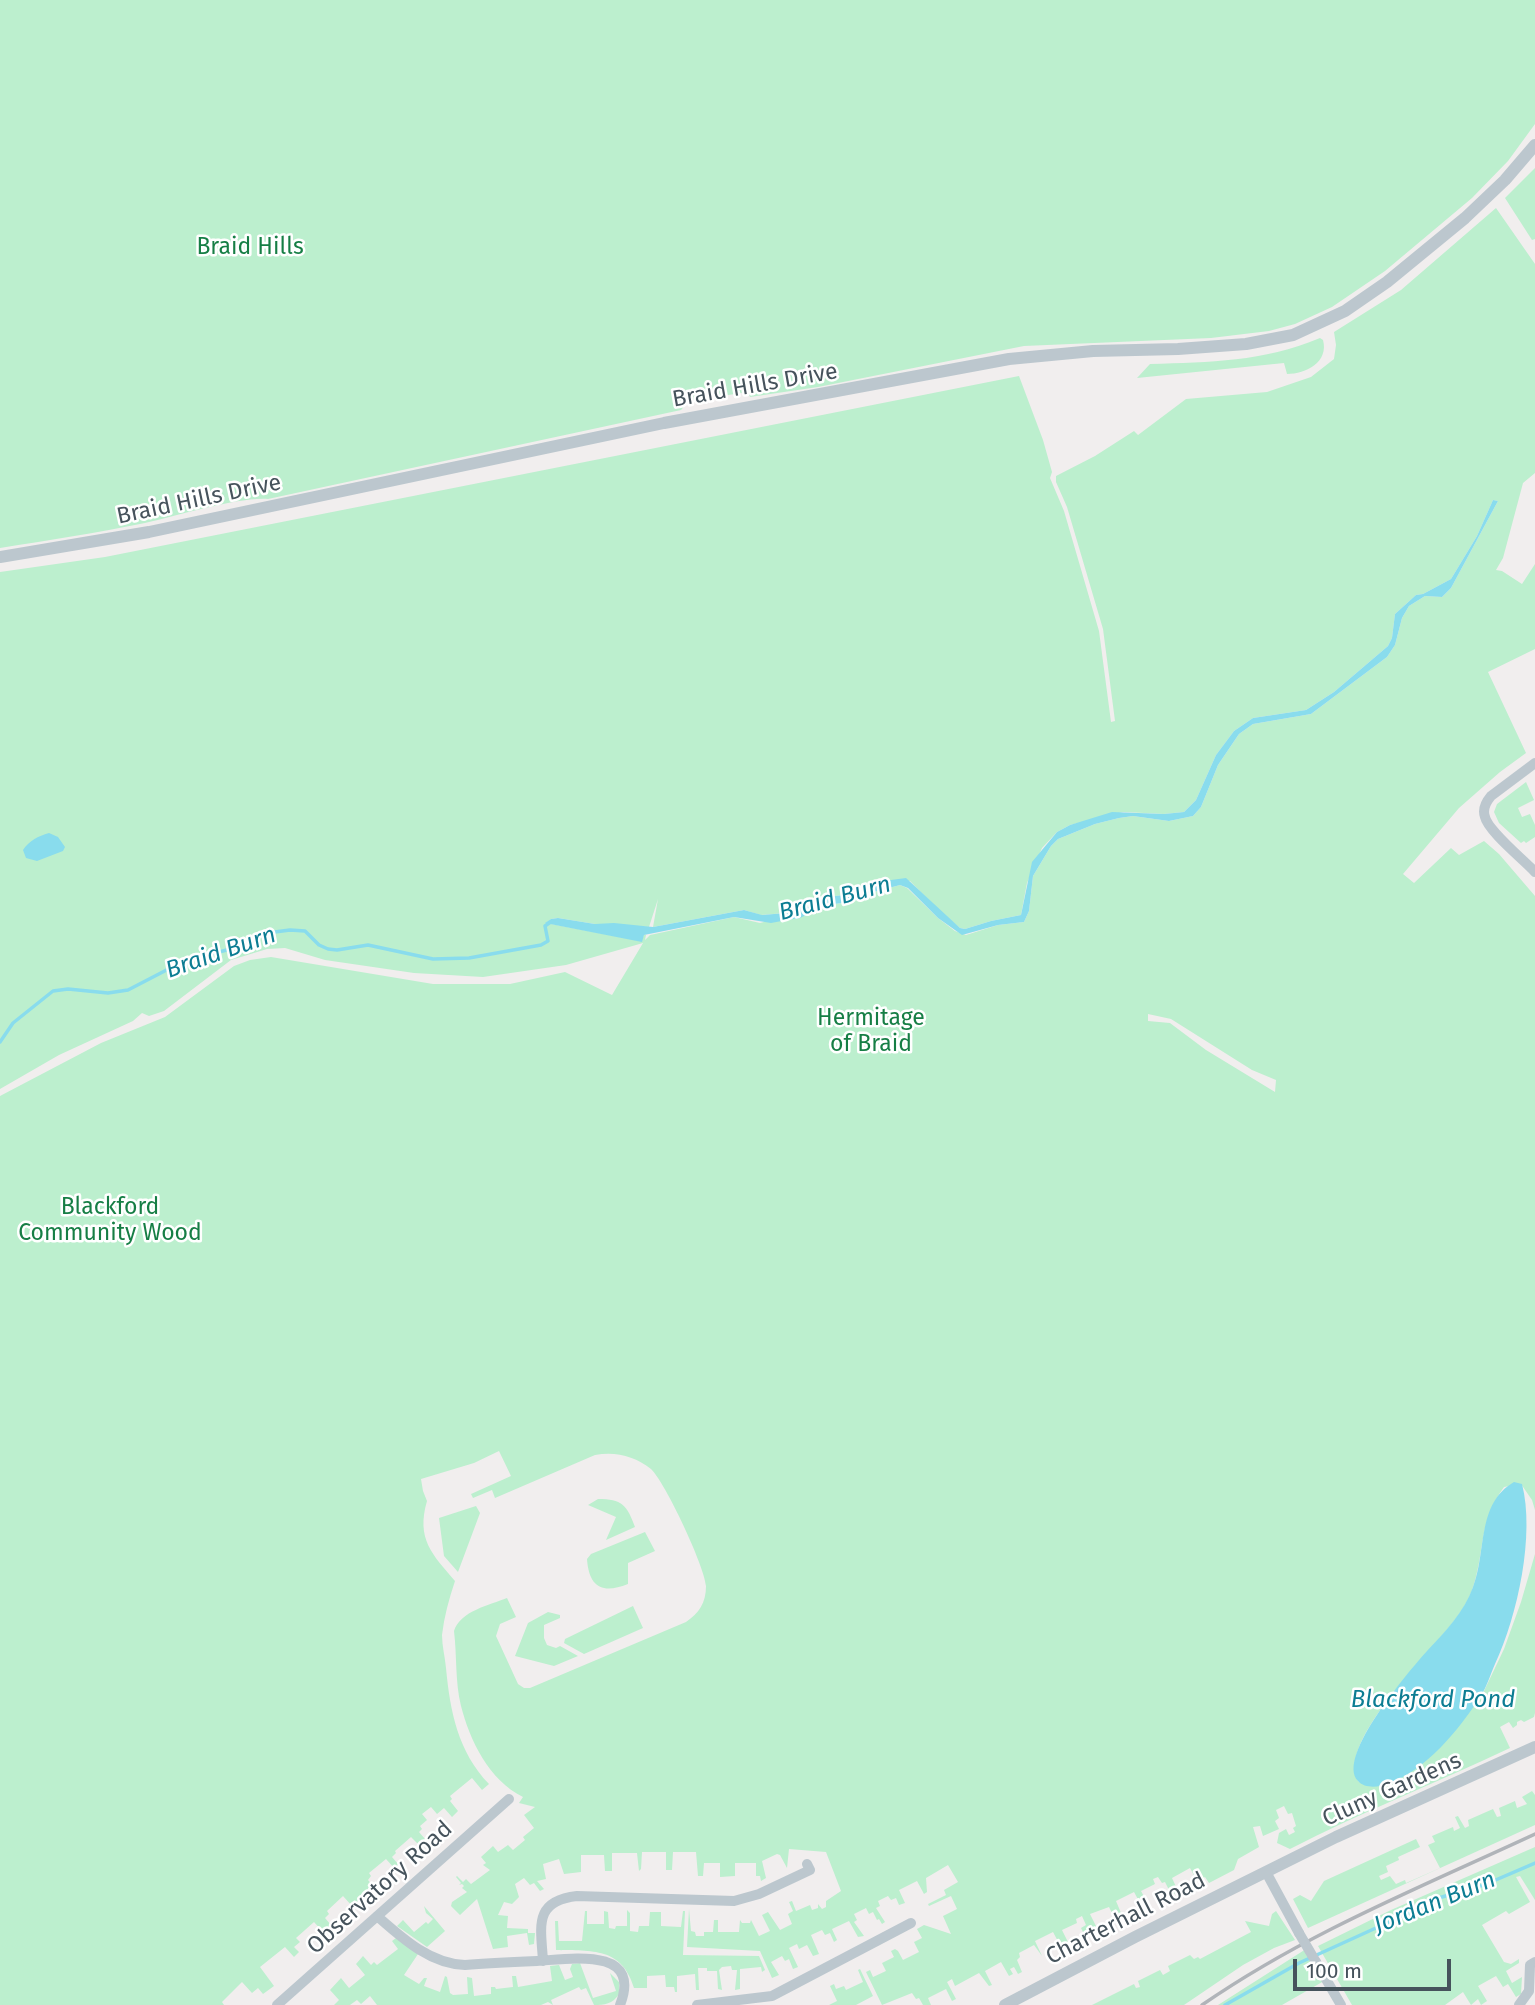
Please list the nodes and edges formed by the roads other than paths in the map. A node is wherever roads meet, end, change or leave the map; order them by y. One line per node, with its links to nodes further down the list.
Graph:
1 (1535, 145): 2 (street, Braid Hills Drive)
2 (0, 557)
3 (1535, 763): 4 (street)
4 (1535, 872)
5 (1535, 1747): 8 (street, Cluny Gardens)
6 (509, 1799): 9 (street, Observatory Road)
7 (807, 1864): 11 (street)
8 (1266, 1872): 16 (street, Charterhall Road); 17 (street, bridge)
9 (377, 1916): 11 (street); 13 (street, Observatory Road)
10 (911, 1923): 15 (street)
11 (543, 1961): 14 (street)
12 (1535, 1962): 18 (street)
13 (277, 2005)
14 (620, 2005)
15 (697, 2005)
16 (1005, 2005)
17 (1341, 2005)
18 (1520, 2005)

